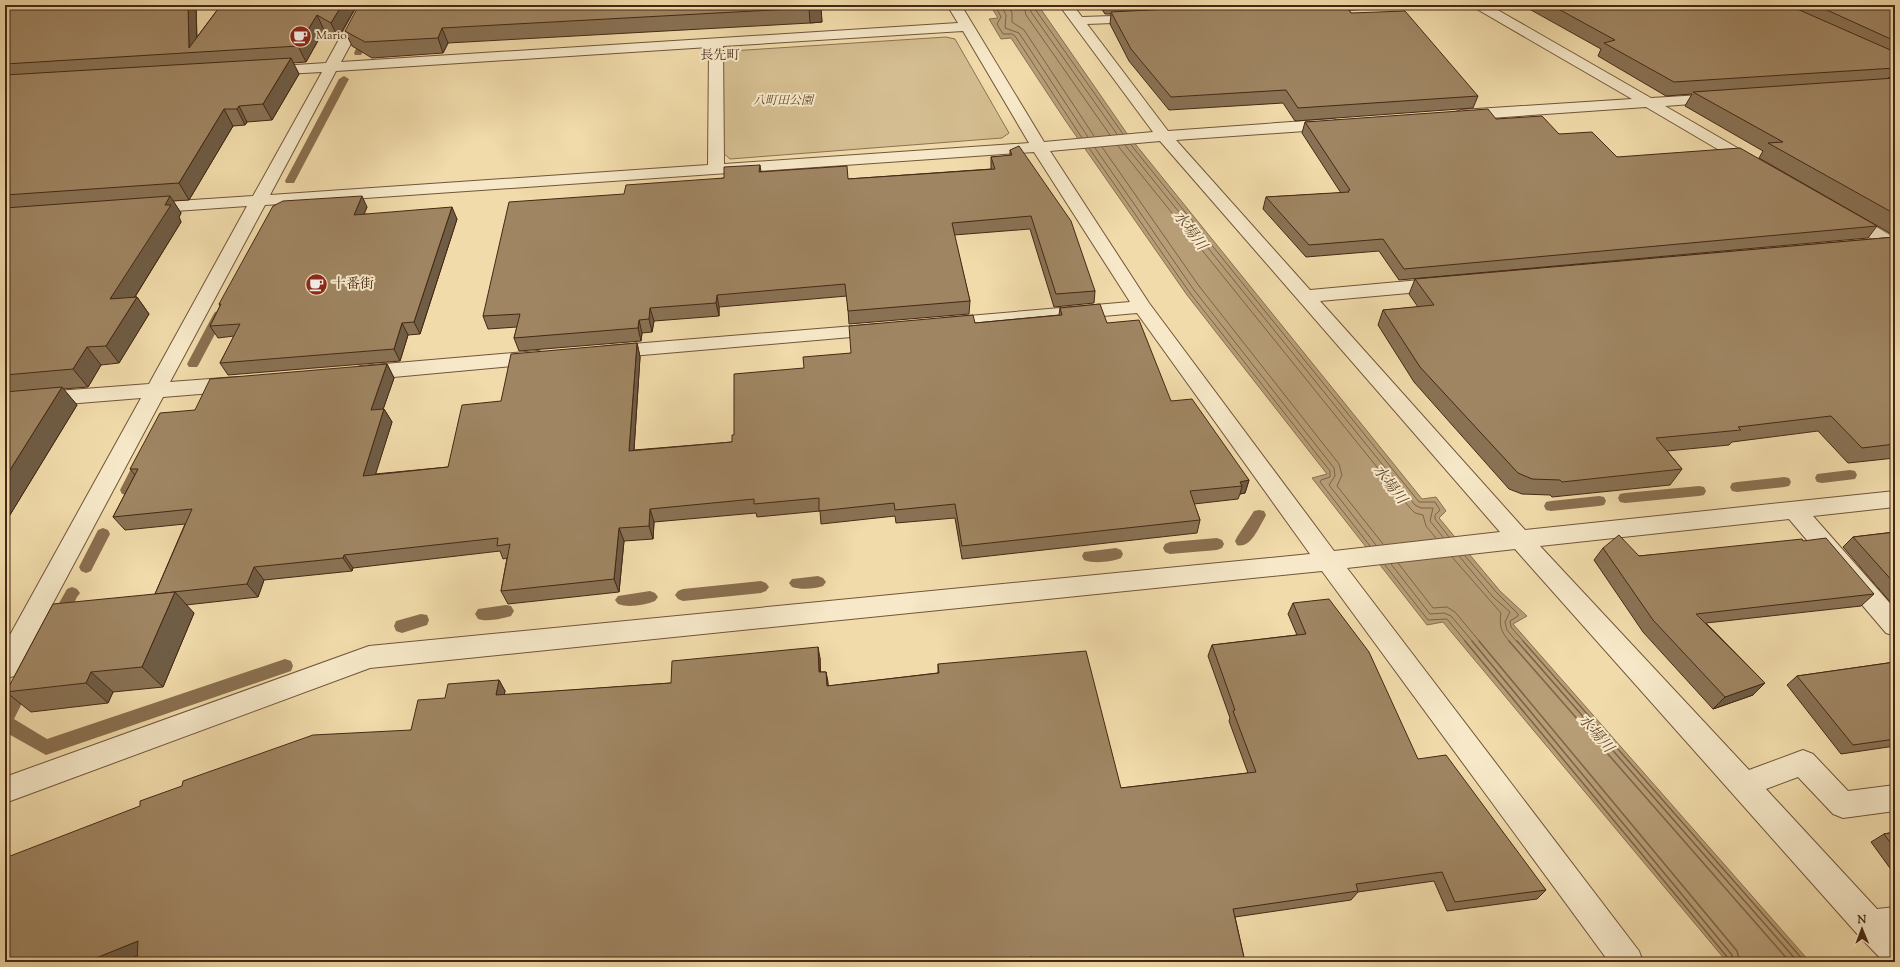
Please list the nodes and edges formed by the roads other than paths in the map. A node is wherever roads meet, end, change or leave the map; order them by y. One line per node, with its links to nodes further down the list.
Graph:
1 (365, 5): 10 (street)
2 (954, 5): 8 (street)
3 (1362, 5): 5 (street)
4 (1480, 5): 13 (street)
5 (1307, 8)
6 (1071, 13): 7 (street); 16 (street)
7 (1148, 17)
8 (967, 27): 9 (street); 17 (street)
9 (716, 43): 10 (street); 19 (street)
10 (332, 67): 11 (street); 20 (street)
11 (256, 71)
12 (1734, 97): 13 (street)
13 (1649, 103): 14 (street); 18 (street)
14 (1446, 116)
15 (1345, 123): 16 (street)
16 (1164, 136): 17 (street); 26 (street)
17 (1048, 146): 19 (street); 27 (street)
18 (1764, 169)
19 (716, 170): 20 (street)
20 (259, 200): 22 (street); 34 (street)
21 (1831, 208): 23 (street)
22 (132, 209)
23 (1893, 244): 24 (street)
24 (1860, 246)
25 (1456, 282): 26 (street)
26 (1306, 296): 38 (street)
27 (1142, 307): 28 (street); 39 (street)
28 (927, 326)
29 (895, 328): 30 (street)
30 (586, 354)
31 (555, 357): 32 (street)
32 (344, 375)
33 (258, 382): 34 (street)
34 (156, 390): 35 (street); 41 (street)
35 (5, 402)
36 (1895, 499): 37 (street)
37 (1794, 510): 38 (street); 40 (street)
38 (1520, 539): 39 (street); 42 (street)
39 (1328, 561): 43 (street); 47 (street)
40 (1895, 626)
41 (5, 668)
42 (1744, 785): 44 (street); 45 (street)
43 (5, 790)
44 (1895, 798)
45 (1882, 924): 46 (street)
46 (1895, 951)
47 (1628, 962)

